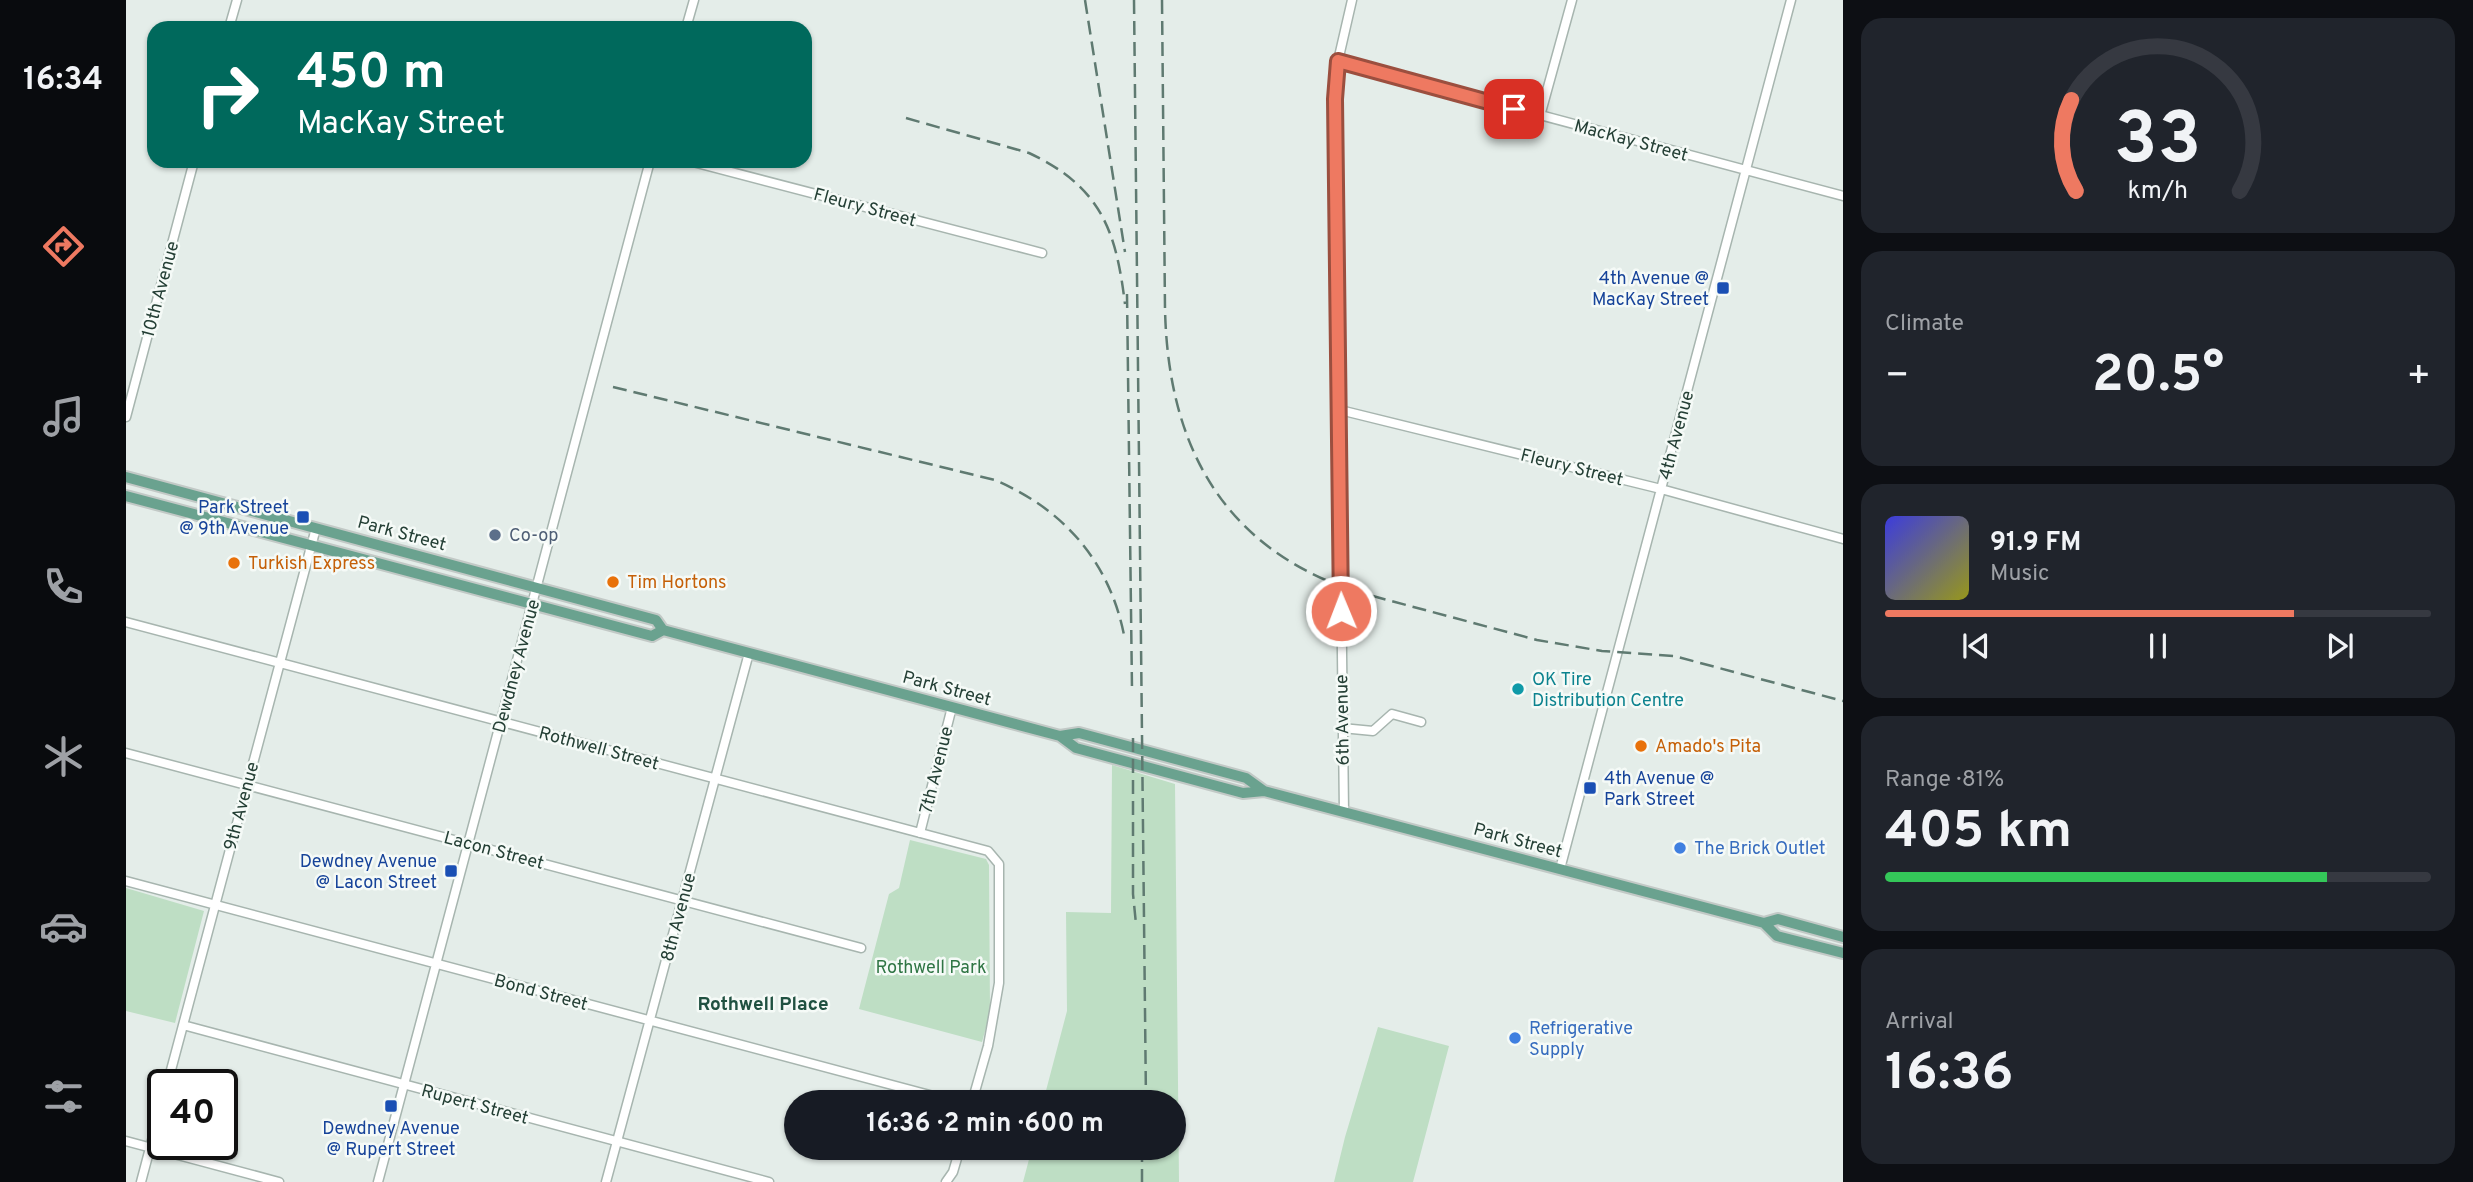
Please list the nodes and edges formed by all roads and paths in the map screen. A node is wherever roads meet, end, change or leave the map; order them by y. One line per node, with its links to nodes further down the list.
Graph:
1 (237, 0): 6 (street)
2 (694, 0): 7 (street)
3 (1352, 0): 8 (street, 6th Avenue)
4 (1572, 0): 9 (street)
5 (1791, 0): 13 (street, 4th Avenue)
6 (231, 21)
7 (688, 21)
8 (1338, 61): 9 (street, MacKay Street); 16 (street, 6th Avenue)
9 (1540, 116): 13 (street, MacKay Street)
10 (192, 168): 17 (street, 10th Avenue)
11 (648, 168): 24 (street, Dewdney Avenue)
12 (716, 168): 15 (street, Fleury Street)
13 (1746, 170): 14 (street, MacKay Street); 19 (street, 4th Avenue)
14 (1843, 196)
15 (1042, 253)
16 (1340, 410): 19 (street, Fleury Street); 33 (street, 6th Avenue)
17 (126, 416)
18 (126, 477): 21 (main road, Park Street)
19 (1661, 489): 22 (street, Fleury Street); 40 (street, 4th Avenue)
20 (126, 496): 23 (main road, Park Street)
21 (316, 528): 23 (street, 9th Avenue); 24 (main road, Park Street)
22 (1843, 539)
23 (311, 545): 25 (main road, Park Street); 29 (street, 9th Avenue)
24 (537, 587): 25 (street, Dewdney Avenue); 27 (main road, Park Street)
25 (532, 605): 27 (main road, Park Street); 31 (street, Dewdney Avenue)
26 (126, 622): 29 (street, Rothwell Street)
27 (663, 630): 28 (main road, Park Street)
28 (749, 653): 30 (main road, Park Street); 35 (street, 8th Avenue)
29 (279, 664): 31 (street, Rothwell Street); 36 (street, 9th Avenue)
30 (952, 707): 37 (main road, Park Street); 38 (street, 7th Avenue)
31 (501, 722): 35 (street, Rothwell Street); 39 (street, Dewdney Avenue)
32 (1421, 722): 33 (street)
33 (1342, 728): 37 (street, 6th Avenue)
34 (126, 753): 36 (street, Lacon Street)
35 (715, 779): 38 (street, Rothwell Street); 42 (street, 8th Avenue)
36 (247, 785): 39 (street, Lacon Street); 43 (street, 9th Avenue)
37 (1344, 812): 40 (main road, Park Street)
38 (920, 833): 54 (street, Rothwell Street)
39 (469, 843): 42 (street, Lacon Street); 48 (street, Dewdney Avenue)
40 (1560, 869): 44 (main road, Park Street)
41 (126, 881): 43 (street, Bond Street)
42 (683, 900): 46 (street, Lacon Street); 49 (street, 8th Avenue)
43 (215, 905): 48 (street, Bond Street); 50 (street, 9th Avenue)
44 (1764, 923): 45 (main road, Park Street); 47 (main road, Park Street)
45 (1843, 937)
46 (861, 948)
47 (1843, 954)
48 (437, 965): 49 (street, Bond Street); 52 (street, Dewdney Avenue)
49 (649, 1020): 53 (street, Bond Street); 56 (street, 8th Avenue)
50 (183, 1025): 51 (street, 9th Avenue); 52 (street, Rupert Street)
51 (171, 1069)
52 (405, 1085): 56 (street, Rupert Street); 63 (street, Dewdney Avenue)
53 (911, 1090)
54 (975, 1090)
55 (126, 1141): 57 (street)
56 (617, 1142): 64 (street, 8th Avenue); 65 (street, Rupert Street)
57 (147, 1146)
58 (147, 1159): 61 (street)
59 (198, 1160): 62 (street)
60 (956, 1160): 66 (street)
61 (141, 1182)
62 (279, 1182)
63 (379, 1182)
64 (606, 1182)
65 (769, 1182)
66 (946, 1182)

